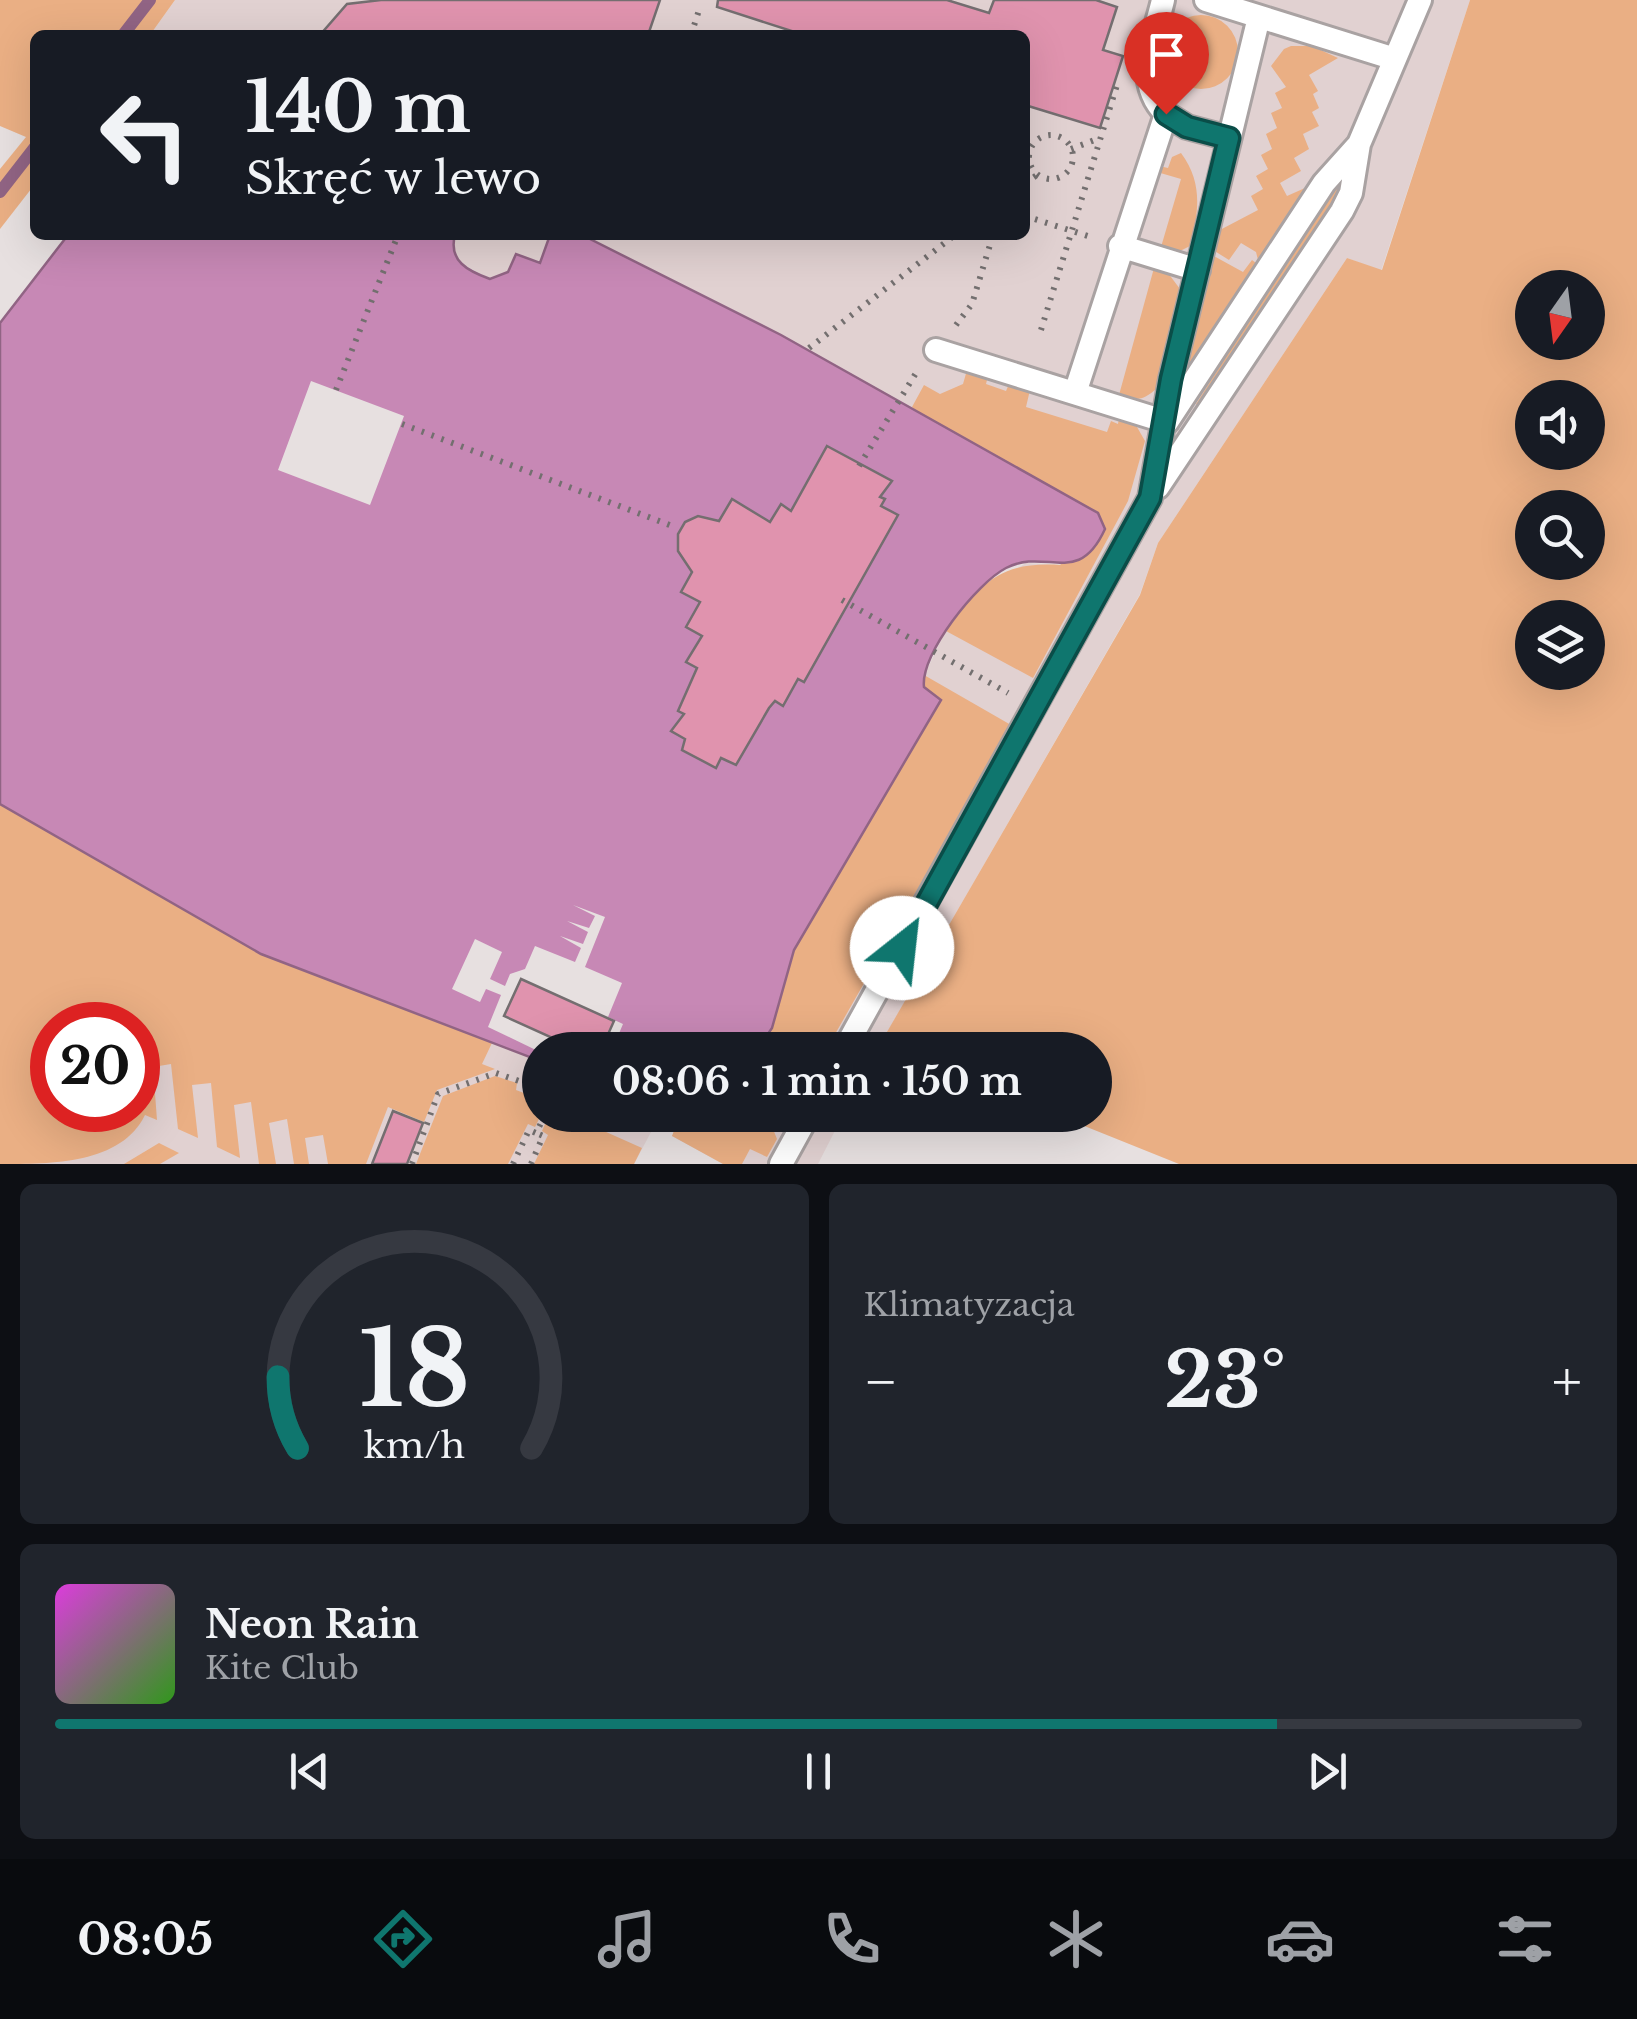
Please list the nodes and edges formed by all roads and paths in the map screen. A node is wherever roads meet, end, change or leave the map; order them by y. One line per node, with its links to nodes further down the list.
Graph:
1 (1163, 0): 7 (lane)
2 (1206, 0): 5 (lane)
3 (1420, 0): 8 (lane)
4 (700, 7): 6 (path)
5 (1258, 17): 8 (lane); 11 (lane)
6 (692, 30)
7 (1148, 59): 9 (lane); 10 (path)
8 (1394, 59): 12 (lane)
9 (1166, 114): 11 (lane); 23 (lane)
10 (1100, 138): 13 (path); 19 (path)
11 (1229, 138): 24 (lane)
12 (1359, 144): 31 (lane); 34 (lane)
13 (1071, 149): 14 (path); 16 (path)
14 (1030, 156)
15 (1030, 160): 16 (path)
16 (1036, 174): 17 (path)
17 (1030, 179)
18 (1030, 218): 19 (path)
19 (1071, 230): 23 (path); 25 (path)
20 (396, 240): 29 (path)
21 (948, 240): 26 (path)
22 (991, 240): 27 (path)
23 (1120, 246): 24 (lane); 30 (lane)
24 (1198, 270): 31 (lane)
25 (1041, 330)
26 (808, 348)
27 (936, 350): 30 (lane)
28 (911, 379): 33 (path)
29 (336, 390)
30 (1076, 393): 31 (lane)
31 (1167, 422): 34 (lane)
32 (402, 424): 35 (path)
33 (859, 466)
34 (1150, 498): 37 (lane)
35 (674, 527)
36 (842, 600): 37 (path)
37 (1035, 708): 38 (lane)
38 (854, 1032)
39 (519, 1081): 42 (path)
40 (799, 1132): 45 (lane)
41 (536, 1133): 43 (path); 44 (path)
42 (412, 1164)
43 (513, 1164)
44 (531, 1164)
45 (781, 1164)

